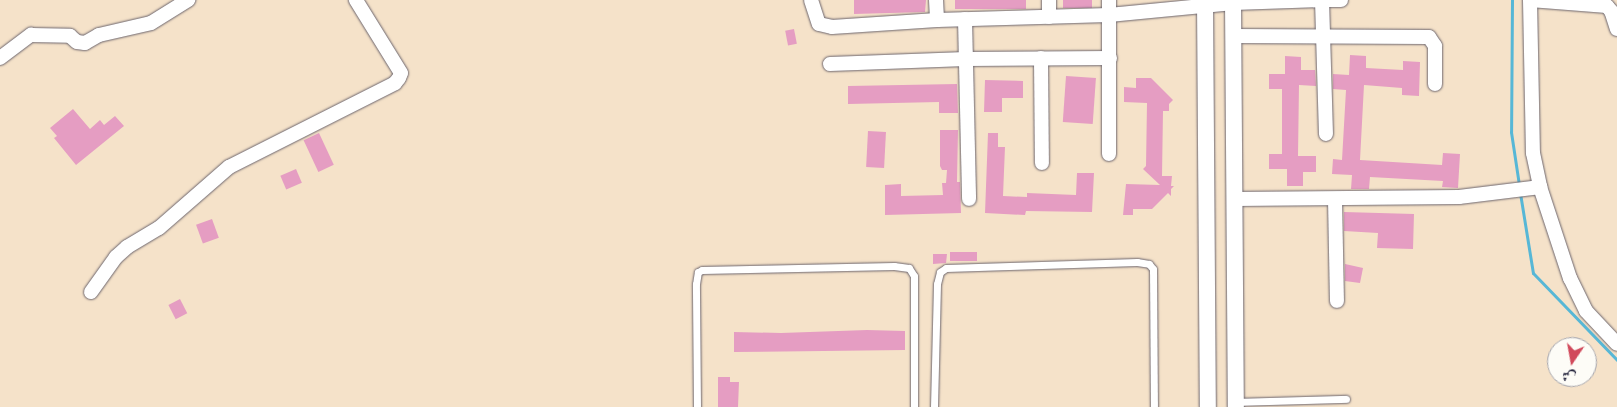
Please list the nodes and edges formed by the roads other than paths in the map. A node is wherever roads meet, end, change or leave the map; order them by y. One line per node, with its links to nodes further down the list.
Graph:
1 (188, 0): 18 (street)
2 (356, 0): 31 (street)
3 (810, 0): 14 (street)
4 (936, 0): 14 (street)
5 (1049, 0): 12 (street)
6 (1108, 0): 11 (street)
7 (1322, 0): 8 (street); 9 (street); 17 (street)
8 (1341, 0)
9 (1233, 1): 10 (street); 16 (street)
10 (1205, 3): 11 (street); 33 (street)
11 (1108, 15): 12 (street); 20 (street)
12 (1049, 17): 13 (street)
13 (965, 19): 14 (street); 21 (street)
14 (937, 20)
15 (1617, 29): 27 (street)
16 (1233, 36): 17 (street); 28 (street)
17 (1324, 36): 23 (street); 24 (street)
18 (0, 58)
19 (1041, 58): 20 (street); 21 (street); 26 (street)
20 (1110, 58): 25 (street)
21 (966, 59): 22 (street); 30 (street)
22 (830, 64)
23 (1435, 84)
24 (1326, 134)
25 (1109, 154)
26 (1042, 163)
27 (1533, 189): 29 (street); 35 (street)
28 (1234, 199): 29 (street); 34 (street)
29 (1335, 199): 32 (street)
30 (969, 200)
31 (92, 292)
32 (1336, 300)
33 (1208, 315): 34 (street); 42 (street)
34 (1235, 316): 37 (street)
35 (1617, 344)
36 (1346, 399): 37 (lane)
37 (1236, 404)
38 (697, 407): 39 (lane)
39 (914, 407)
40 (934, 407): 41 (lane)
41 (1154, 407)
42 (1208, 407)

